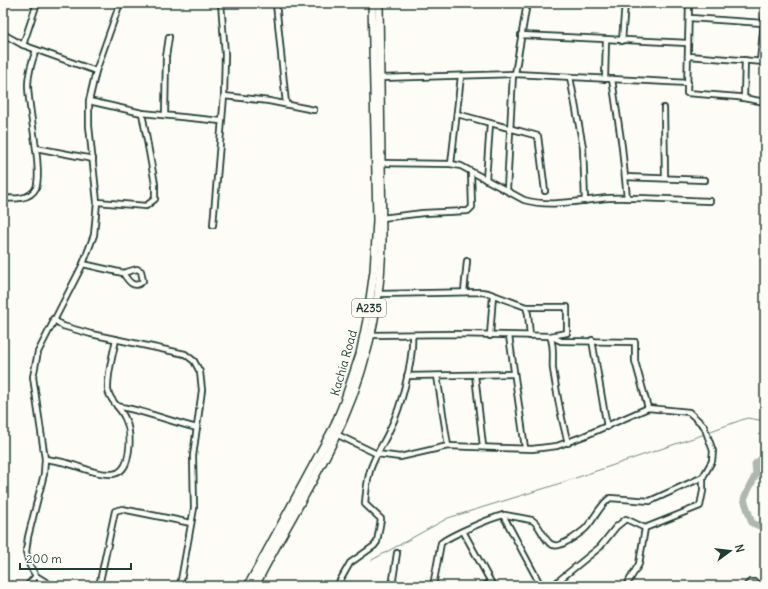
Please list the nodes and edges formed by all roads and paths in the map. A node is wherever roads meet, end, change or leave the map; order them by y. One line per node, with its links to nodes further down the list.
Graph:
1 (37, 3): 19 (street)
2 (120, 3): 24 (street)
3 (221, 3): 32 (street)
4 (276, 3): 36 (street)
5 (372, 3): 106 (highway, Kachia Road / A235)
6 (379, 3): 28 (highway, Kachia Road / A235)
7 (527, 3): 14 (street)
8 (625, 3): 17 (street)
9 (689, 3): 11 (street)
10 (765, 14): 12 (street)
11 (690, 18): 12 (street); 18 (street)
12 (763, 23): 23 (street)
13 (3, 34): 19 (street)
14 (521, 35): 16 (street); 25 (street)
15 (169, 37): 40 (street)
16 (606, 40): 17 (street); 29 (street)
17 (622, 41): 18 (street)
18 (688, 43): 21 (street)
19 (23, 45): 20 (street)
20 (36, 50): 24 (street); 45 (street)
21 (688, 56): 22 (street); 31 (street)
22 (745, 60): 23 (street); 33 (street)
23 (763, 61)
24 (96, 70): 34 (street)
25 (514, 74): 26 (street); 27 (street); 44 (street)
26 (461, 76): 28 (street); 41 (street)
27 (570, 77): 29 (street); 58 (street)
28 (380, 78): 47 (highway, Kachia Road / A235)
29 (605, 79): 30 (street)
30 (612, 79): 31 (street); 50 (street)
31 (688, 83): 33 (street)
32 (224, 96): 36 (street); 42 (street)
33 (744, 98): 35 (street)
34 (89, 102): 39 (street); 46 (street)
35 (765, 102)
36 (286, 104): 38 (street)
37 (664, 108): 51 (street)
38 (314, 110)
39 (142, 113): 40 (street); 60 (street)
40 (165, 114): 42 (street)
41 (456, 114): 43 (street); 48 (street)
42 (221, 121): 62 (street)
43 (490, 124): 44 (street); 52 (street)
44 (511, 129): 54 (street); 55 (street)
45 (36, 148): 46 (street); 56 (street)
46 (93, 159): 60 (street)
47 (382, 163): 48 (street); 61 (highway, Kachia Road / A235)
48 (451, 164): 49 (street)
49 (471, 172): 52 (street); 61 (street)
50 (625, 177): 51 (street); 57 (street)
51 (665, 178): 53 (street)
52 (486, 180): 54 (street)
53 (706, 180)
54 (507, 190): 58 (street)
55 (545, 191)
56 (3, 198)
57 (626, 198): 58 (street); 59 (street)
58 (585, 201)
59 (710, 201)
60 (97, 202): 64 (street)
61 (382, 218): 67 (highway, Kachia Road / A235)
62 (212, 225)
63 (467, 261): 66 (street)
64 (83, 264): 65 (street); 70 (street)
65 (123, 273)
66 (464, 292): 67 (street); 68 (street)
67 (379, 294): 71 (highway, Kachia Road / A235)
68 (493, 295): 69 (street); 73 (street)
69 (526, 307): 75 (street); 76 (street)
70 (53, 319): 77 (street); 93 (street)
71 (371, 335): 72 (street); 87 (highway, Kachia Road / A235)
72 (412, 335): 73 (street); 81 (street)
73 (490, 336): 74 (street)
74 (509, 336): 75 (street); 79 (street)
75 (530, 336): 76 (street)
76 (550, 336): 78 (street); 88 (street)
77 (116, 339): 83 (street); 86 (street)
78 (592, 340): 84 (street); 85 (street)
79 (514, 374): 80 (street); 91 (street)
80 (475, 375): 82 (street); 90 (street)
81 (407, 376): 82 (street); 92 (street)
82 (437, 376): 89 (street)
83 (117, 406): 86 (street); 93 (street)
84 (648, 408): 85 (street); 94 (street)
85 (607, 427): 88 (street)
86 (197, 428): 96 (street)
87 (336, 434): 92 (street); 107 (highway, Kachia Road / A235)
88 (568, 442): 91 (street)
89 (448, 446): 90 (street); 92 (street)
90 (483, 446): 91 (street)
91 (524, 448)
92 (377, 454): 108 (street)
93 (45, 459): 100 (street)
94 (703, 477): 95 (street); 97 (street)
95 (503, 516): 98 (street); 112 (street)
96 (191, 523): 104 (street); 105 (street)
97 (645, 528): 113 (street); 114 (street)
98 (463, 531): 101 (street); 110 (street)
99 (398, 554): 109 (street)
100 (36, 576): 102 (street); 103 (street)
101 (492, 585): 111 (street)
102 (27, 586)
103 (52, 586)
104 (99, 586)
105 (180, 586)
106 (248, 586)
107 (255, 586)
108 (337, 586)
109 (392, 586)
110 (433, 586)
111 (482, 586)
112 (541, 586)
113 (552, 586)
114 (626, 586)
115 (746, 586): 116 (street)
116 (758, 586)

